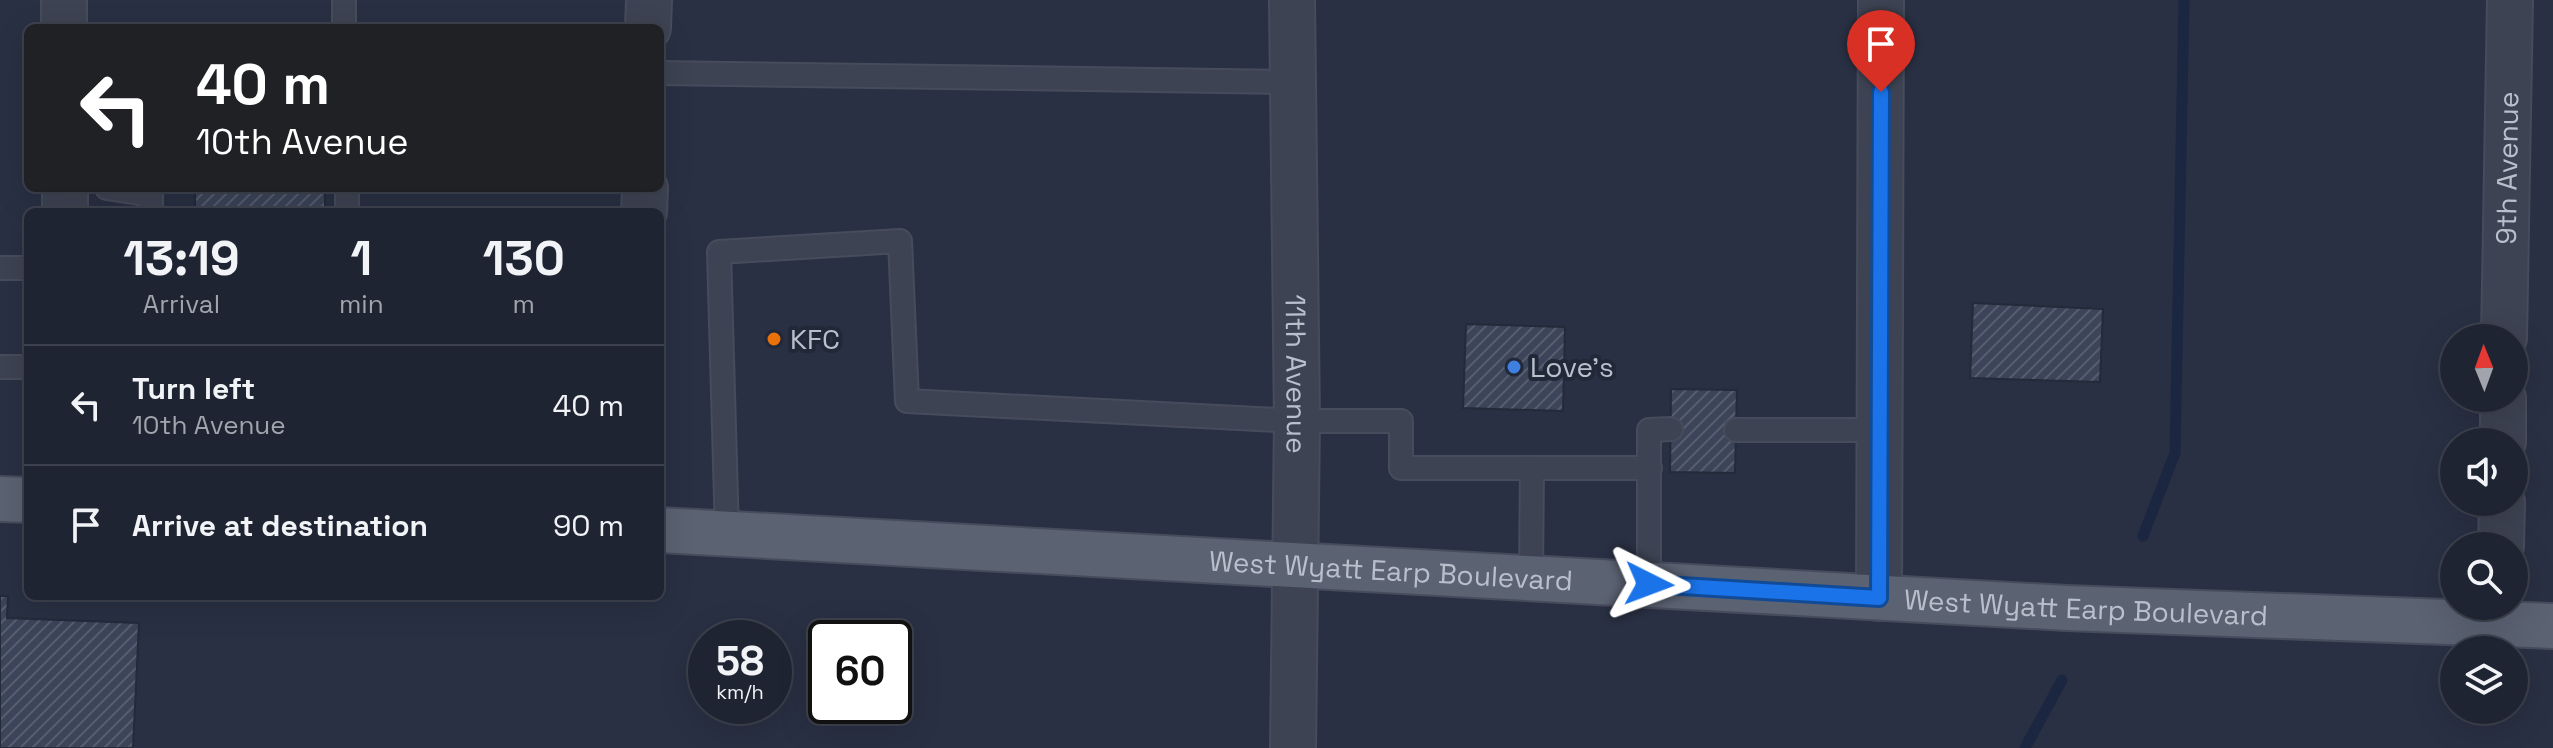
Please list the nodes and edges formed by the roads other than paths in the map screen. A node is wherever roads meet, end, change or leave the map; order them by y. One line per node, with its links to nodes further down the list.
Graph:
1 (64, 0): 7 (street)
2 (344, 0): 8 (lane)
3 (649, 0): 9 (street)
4 (1292, 0): 11 (street, 11th Avenue)
5 (1881, 0): 22 (street)
6 (2510, 0): 16 (street, 9th Avenue)
7 (64, 24)
8 (344, 24)
9 (648, 24)
10 (664, 73): 11 (lane)
11 (1293, 82): 19 (street, 11th Avenue)
12 (132, 192): 13 (lane)
13 (151, 208)
14 (0, 268): 15 (lane)
15 (24, 268)
16 (2504, 324)
17 (0, 367): 18 (lane)
18 (24, 367)
19 (1297, 421): 23 (lane); 28 (lane); 29 (street, 11th Avenue)
20 (1671, 429): 24 (lane)
21 (1736, 430): 22 (lane)
22 (1880, 430): 32 (street)
23 (1532, 468): 24 (lane); 30 (lane)
24 (1650, 468): 31 (lane)
25 (0, 499): 26 (main road)
26 (24, 500)
27 (664, 530): 28 (main road, West Wyatt Earp Boulevard)
28 (727, 534): 29 (main road, West Wyatt Earp Boulevard)
29 (1297, 564): 30 (main road, West Wyatt Earp Boulevard); 36 (street, 11th Avenue)
30 (1531, 577): 31 (main road, West Wyatt Earp Boulevard)
31 (1649, 584): 32 (main road, West Wyatt Earp Boulevard)
32 (1879, 598): 33 (main road, West Wyatt Earp Boulevard)
33 (2440, 615)
34 (2524, 620): 35 (main road, West Wyatt Earp Boulevard)
35 (2553, 626)
36 (1293, 748)

